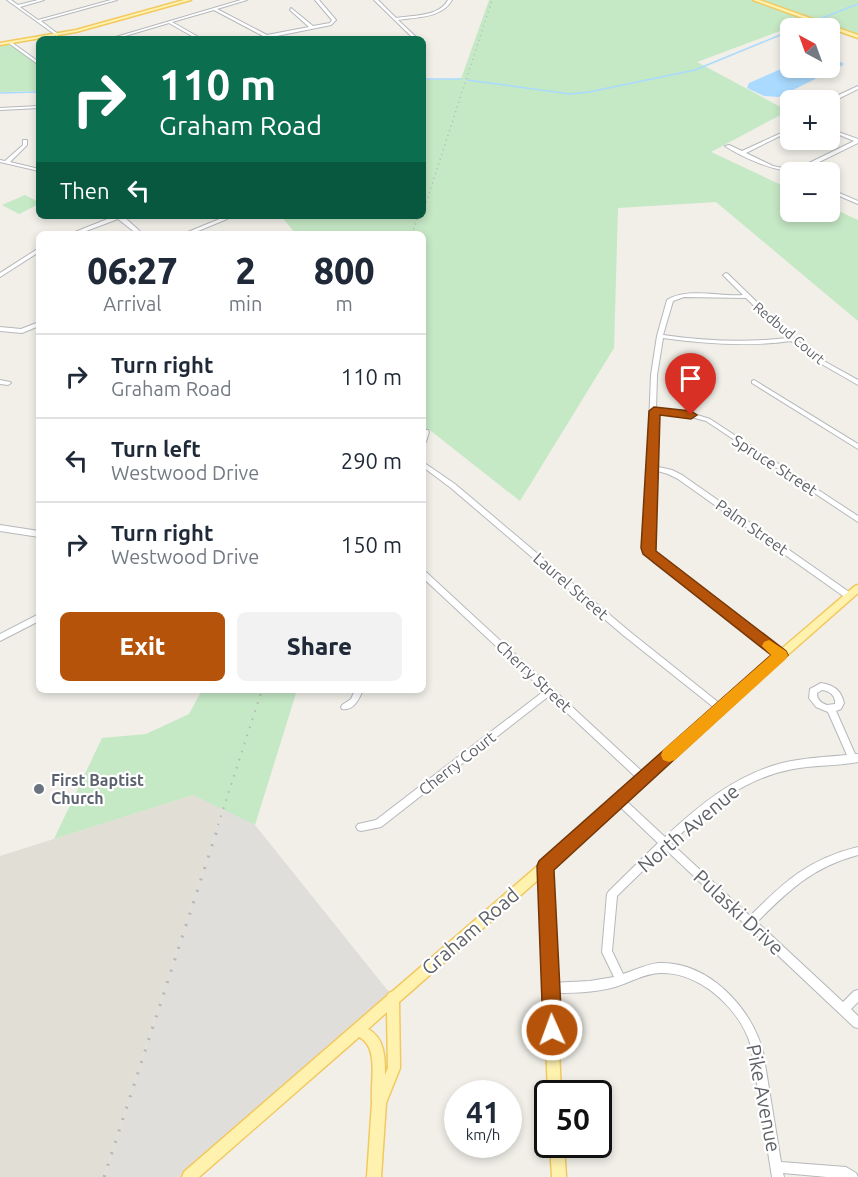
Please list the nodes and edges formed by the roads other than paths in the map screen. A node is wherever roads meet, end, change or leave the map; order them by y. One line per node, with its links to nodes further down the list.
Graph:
1 (9, 0): 11 (street)
2 (42, 0): 11 (street)
3 (115, 0): 16 (street)
4 (189, 0): 19 (main road)
5 (245, 0): 12 (street)
6 (317, 0): 18 (street)
7 (376, 0): 15 (street)
8 (450, 0): 15 (street)
9 (754, 0): 26 (main road)
10 (219, 3): 12 (street)
11 (18, 6): 16 (street)
12 (226, 6): 13 (street)
13 (214, 9): 17 (street); 23 (street)
14 (291, 9): 18 (street)
15 (396, 19): 25 (street)
16 (38, 21): 19 (street)
17 (169, 22): 21 (street); 22 (street)
18 (312, 28): 24 (street)
19 (57, 35): 20 (main road)
20 (51, 36)
21 (122, 36)
22 (195, 36)
23 (265, 36)
24 (272, 36)
25 (413, 36)
26 (858, 37)
27 (36, 39): 28 (main road)
28 (11, 43): 29 (main road); 30 (street)
29 (0, 44)
30 (36, 62)
31 (858, 87): 32 (street)
32 (840, 96)
33 (36, 108): 34 (street)
34 (0, 109)
35 (840, 134): 38 (street)
36 (780, 135): 40 (street)
37 (25, 141): 42 (street)
38 (858, 141): 43 (street)
39 (727, 146): 40 (street)
40 (742, 153): 45 (street)
41 (0, 161): 42 (street)
42 (7, 162): 44 (street)
43 (815, 162)
44 (36, 169)
45 (780, 169)
46 (840, 195): 47 (street)
47 (858, 203)
48 (111, 219): 51 (street)
49 (122, 219): 52 (street)
50 (224, 219): 53 (street)
51 (81, 231)
52 (136, 231)
53 (194, 231)
54 (36, 252): 55 (street)
55 (0, 275)
56 (726, 275): 57 (street, Redbud Court)
57 (747, 296): 60 (street); 61 (street, Redbud Court)
58 (36, 325): 59 (street)
59 (0, 329)
60 (660, 336): 61 (street); 64 (street)
61 (792, 339): 63 (street, Redbud Court)
62 (754, 382): 65 (street)
63 (858, 383)
64 (654, 411): 67 (street); 68 (street, Spruce Street)
65 (858, 447)
66 (426, 466): 80 (street, Laurel Street)
67 (651, 467): 73 (street, Palm Street); 76 (street)
68 (858, 519)
69 (0, 528): 70 (street)
70 (36, 534)
71 (426, 577): 77 (street, Cherry Street)
72 (858, 588): 73 (main road, Graham Road)
73 (849, 596): 76 (main road, Graham Road)
74 (36, 619): 75 (street)
75 (0, 638)
76 (781, 655): 80 (main road, Graham Road)
77 (550, 691): 83 (street, Cherry Street); 85 (street, Cherry Court)
78 (358, 693): 79 (street)
79 (345, 707)
80 (720, 708): 83 (main road, Graham Road)
81 (831, 710): 82 (street)
82 (855, 759): 86 (street, North Avenue)
83 (644, 779): 84 (main road, Graham Road)
84 (620, 801): 86 (street, Pulaski Drive); 88 (main road, Graham Road)
85 (361, 827)
86 (666, 843): 89 (street, Pulaski Drive); 90 (street, North Avenue)
87 (858, 852): 89 (street)
88 (545, 866): 91 (main road); 93 (main road, Graham Road)
89 (750, 922): 94 (street, Pulaski Drive)
90 (621, 980): 91 (street, Pike Avenue); 100 (street, Pike Avenue)
91 (550, 988): 97 (main road)
92 (858, 995): 94 (street)
93 (393, 997): 96 (main road, Graham Road); 98 (main road)
94 (843, 1009): 95 (street, Pulaski Drive)
95 (858, 1023)
96 (357, 1030): 98 (main road); 101 (main road, Graham Road)
97 (554, 1080)
98 (379, 1103): 102 (main road)
99 (557, 1158): 103 (main road)
100 (778, 1172): 104 (street)
101 (189, 1177)
102 (374, 1177)
103 (558, 1177)
104 (852, 1177)

